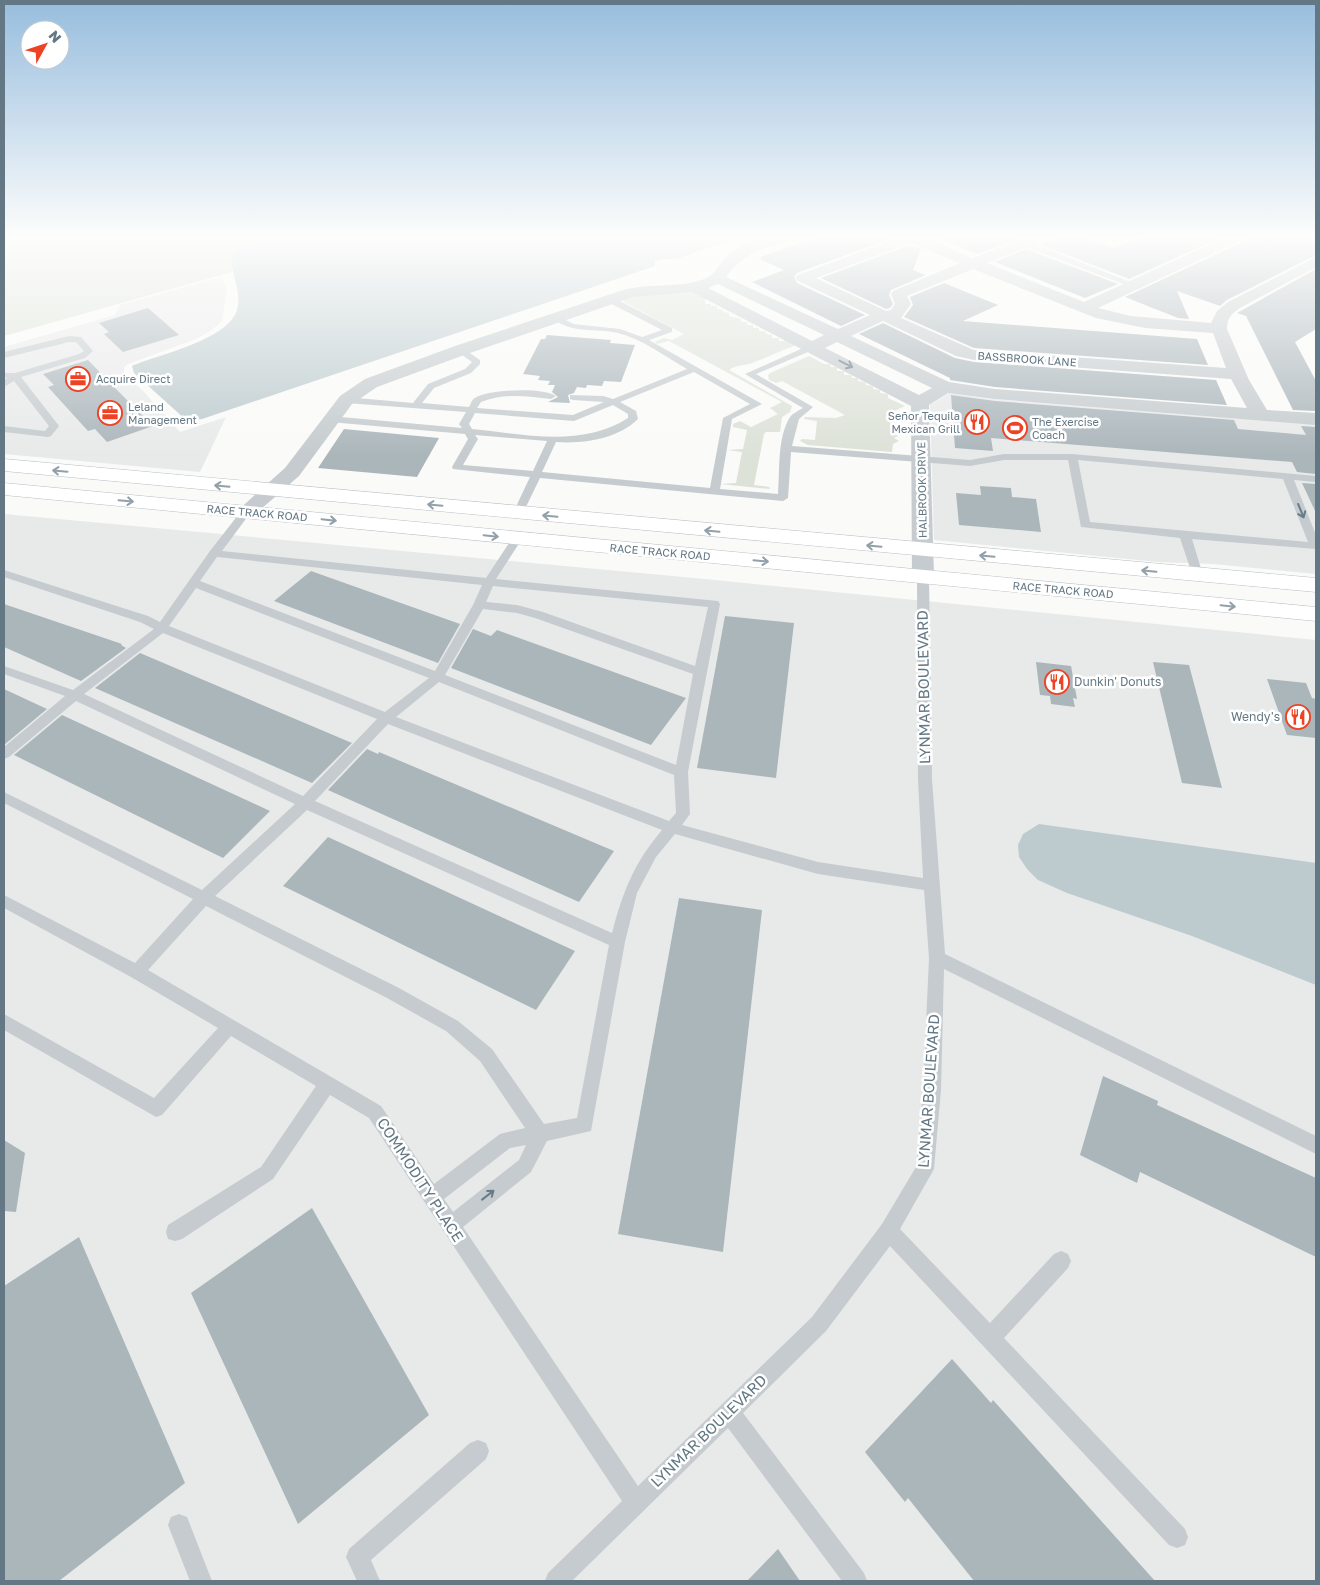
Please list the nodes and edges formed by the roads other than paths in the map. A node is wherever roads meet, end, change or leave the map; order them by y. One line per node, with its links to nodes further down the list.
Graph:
1 (581, 309): 10 (street)
2 (628, 309): 13 (lane)
3 (737, 309): 14 (street)
4 (782, 309): 12 (street)
5 (867, 309): 9 (street, BASSBROOK LANE)
6 (876, 309): 9 (street)
7 (1087, 309): 11 (street)
8 (1228, 309): 11 (street)
9 (882, 316): 12 (street); 18 (street, BASSBROOK LANE)
10 (555, 318): 13 (lane); 15 (street)
11 (1219, 329): 18 (street)
12 (838, 336): 14 (street); 22 (street)
13 (642, 340): 17 (lane)
14 (812, 347): 27 (street, one-way to 27); 36 (lane)
15 (461, 350): 25 (street); 28 (lane)
16 (4, 355): 20 (lane)
17 (694, 369): 26 (lane); 45 (lane)
18 (1238, 374): 30 (street)
19 (4, 375): 20 (lane)
20 (15, 376): 21 (lane); 33 (lane)
21 (4, 384)
22 (945, 388): 27 (street); 30 (street)
23 (551, 396): 29 (lane)
24 (573, 397): 26 (lane)
25 (346, 400): 28 (lane); 32 (street)
26 (613, 402): 29 (lane); 35 (lane)
27 (920, 403): 38 (street, HALBROOK DRIVE)
28 (416, 405): 29 (lane)
29 (471, 410): 34 (lane)
30 (1260, 414): 31 (street)
31 (1316, 418)
32 (330, 419): 34 (lane); 44 (street)
33 (4, 429)
34 (470, 430): 35 (lane); 40 (lane)
35 (553, 439): 40 (lane)
36 (788, 449): 38 (lane); 45 (lane)
37 (1072, 457): 38 (lane); 41 (lane); 48 (lane)
38 (922, 460): 51 (street, HALBROOK DRIVE)
39 (4, 466): 44 (main road, RACE TRACK ROAD, one-way to 39)
40 (538, 475): 45 (lane); 47 (lane)
41 (1286, 476): 42 (lane); 50 (lane, one-way to 50)
42 (1316, 479)
43 (4, 489): 46 (main road, RACE TRACK ROAD, one-way to 46)
44 (270, 490): 46 (street); 47 (main road, RACE TRACK ROAD, one-way to 44)
45 (714, 491)
46 (246, 512): 49 (main road, RACE TRACK ROAD, one-way to 49); 52 (lane)
47 (518, 513): 51 (main road, RACE TRACK ROAD, one-way to 47)
48 (1185, 535): 50 (lane); 54 (lane)
49 (517, 539): 55 (main road, RACE TRACK ROAD, one-way to 55); 56 (lane)
50 (1316, 545)
51 (922, 551): 54 (main road, RACE TRACK ROAD, one-way to 51); 55 (street, HALBROOK DRIVE)
52 (214, 553): 56 (lane); 57 (lane)
53 (4, 573): 61 (lane)
54 (1197, 575): 58 (main road, RACE TRACK ROAD)
55 (923, 577): 60 (main road, RACE TRACK ROAD, one-way to 60); 72 (lane, LYNMAR BOULEVARD)
56 (489, 582): 59 (lane); 63 (lane)
57 (194, 583): 61 (lane); 64 (lane)
58 (1316, 585)
59 (479, 605): 63 (lane); 64 (lane)
60 (1316, 614)
61 (162, 628): 65 (lane); 66 (lane)
62 (4, 670): 65 (lane)
63 (700, 672): 68 (lane)
64 (438, 677): 66 (lane); 68 (lane)
65 (75, 695): 67 (lane); 70 (lane)
66 (386, 718): 70 (lane); 71 (lane)
67 (4, 754)
68 (681, 772): 71 (lane)
69 (4, 798): 73 (lane)
70 (305, 803): 73 (lane); 75 (lane)
71 (672, 828): 72 (lane); 75 (lane)
72 (930, 885): 76 (lane, LYNMAR BOULEVARD)
73 (204, 897): 77 (lane); 81 (lane)
74 (4, 901): 77 (lane, COMMODITY PLACE)
75 (618, 942): 81 (lane)
76 (937, 958): 82 (lane); 85 (lane, LYNMAR BOULEVARD)
77 (136, 972): 79 (lane, COMMODITY PLACE)
78 (4, 1022): 79 (lane)
79 (230, 1026): 80 (lane, COMMODITY PLACE)
80 (328, 1084): 83 (lane, COMMODITY PLACE); 86 (lane)
81 (541, 1134): 83 (lane); 84 (lane, one-way to 81)
82 (1316, 1145)
83 (431, 1197): 84 (lane, COMMODITY PLACE)
84 (450, 1226): 91 (lane, COMMODITY PLACE)
85 (889, 1231): 88 (lane); 89 (lane, LYNMAR BOULEVARD)
86 (175, 1232)
87 (1061, 1262): 88 (lane)
88 (990, 1338): 93 (lane)
89 (730, 1413): 91 (lane, LYNMAR BOULEVARD); 97 (lane)
90 (478, 1451): 95 (lane)
91 (636, 1502): 96 (lane, LYNMAR BOULEVARD)
92 (179, 1525): 94 (lane)
93 (1177, 1537)
94 (201, 1581)
95 (369, 1581)
96 (556, 1581)
97 (856, 1581)

